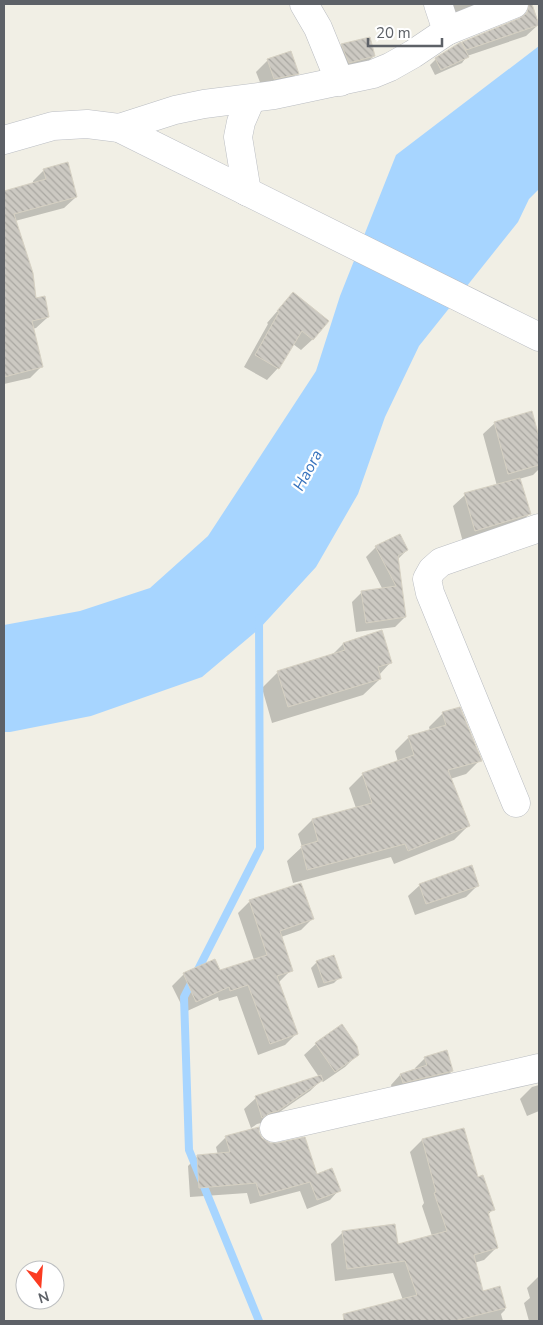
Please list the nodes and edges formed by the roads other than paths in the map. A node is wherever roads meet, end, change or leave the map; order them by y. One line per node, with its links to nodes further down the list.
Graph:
1 (304, 4): 5 (street)
2 (438, 4): 4 (street)
3 (514, 4): 4 (street)
4 (447, 32): 5 (street)
5 (340, 82): 6 (street)
6 (252, 98): 7 (street); 9 (street)
7 (118, 128): 8 (street); 9 (street)
8 (4, 140)
9 (256, 197): 10 (street)
10 (539, 337)
11 (539, 528): 12 (street)
12 (516, 803)
13 (539, 1068): 14 (street)
14 (274, 1128)

